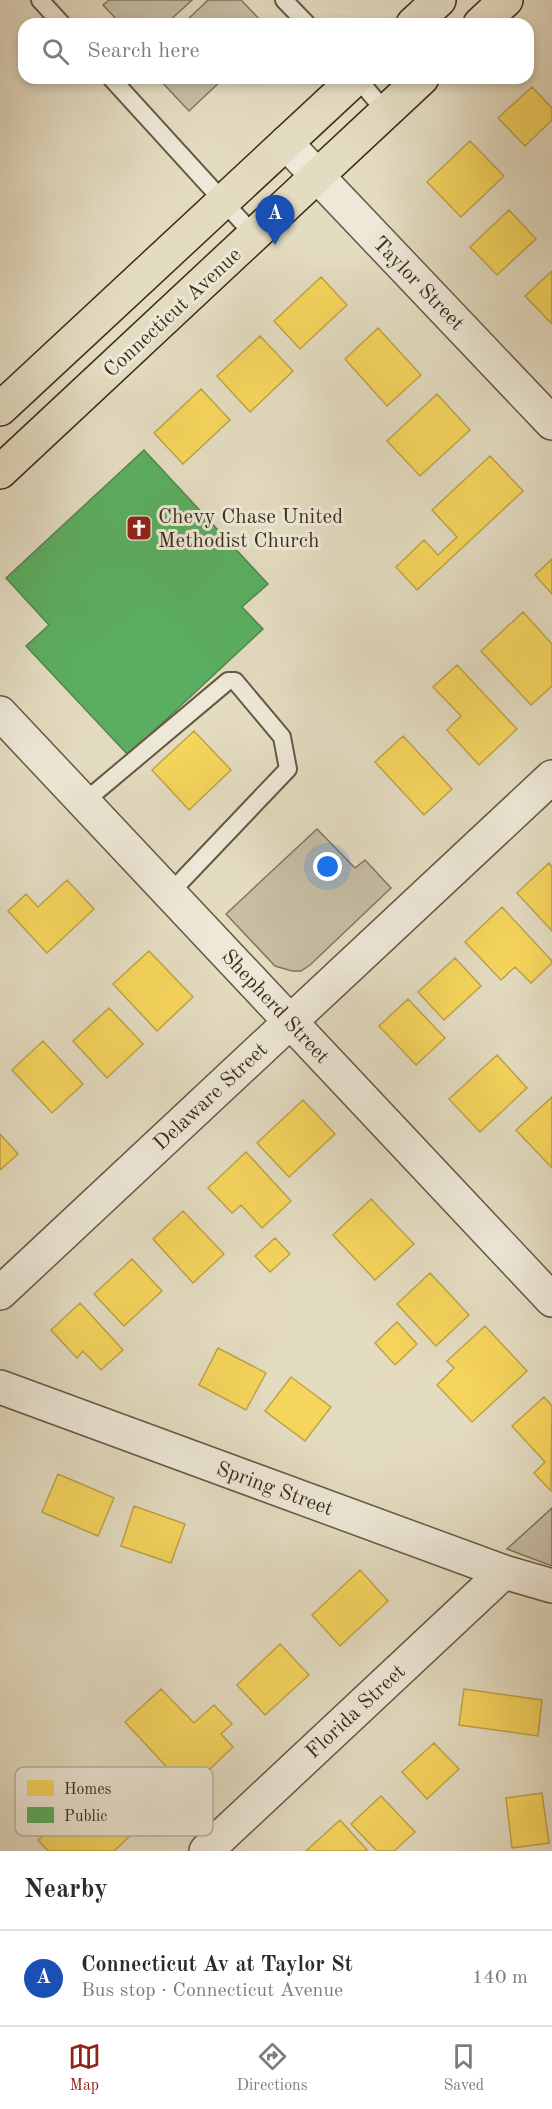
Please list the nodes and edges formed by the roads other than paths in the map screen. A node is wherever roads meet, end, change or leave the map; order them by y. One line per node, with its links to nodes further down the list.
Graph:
1 (40, 0): 5 (lane)
2 (284, 0): 6 (lane)
3 (439, 0): 7 (main road)
4 (506, 0): 8 (main road)
5 (56, 18)
6 (301, 18)
7 (420, 18)
8 (486, 18)
9 (117, 84): 16 (lane)
10 (350, 84): 14 (main road)
11 (361, 84): 13 (lane)
12 (416, 84): 13 (main road, Connecticut Avenue)
13 (386, 112): 15 (main road, Connecticut Avenue)
14 (286, 143): 15 (street, Taylor Street); 16 (main road)
15 (316, 177): 17 (main road, Connecticut Avenue); 19 (street, Taylor Street)
16 (224, 201): 17 (lane); 18 (main road)
17 (254, 235): 20 (main road, Connecticut Avenue)
18 (0, 410)
19 (552, 423)
20 (0, 472)
21 (0, 713): 23 (street, Shepherd Street)
22 (552, 777): 25 (street, Delaware Street)
23 (84, 802): 24 (street, Shepherd Street); 24 (lane)
24 (170, 893): 25 (street, Shepherd Street)
25 (290, 1021): 26 (street, Delaware Street); 27 (street, Shepherd Street)
26 (0, 1293)
27 (552, 1300)
28 (0, 1387): 29 (street, Spring Street)
29 (504, 1572): 30 (street, Spring Street); 31 (street, Florida Street)
30 (552, 1586)
31 (206, 1851)

